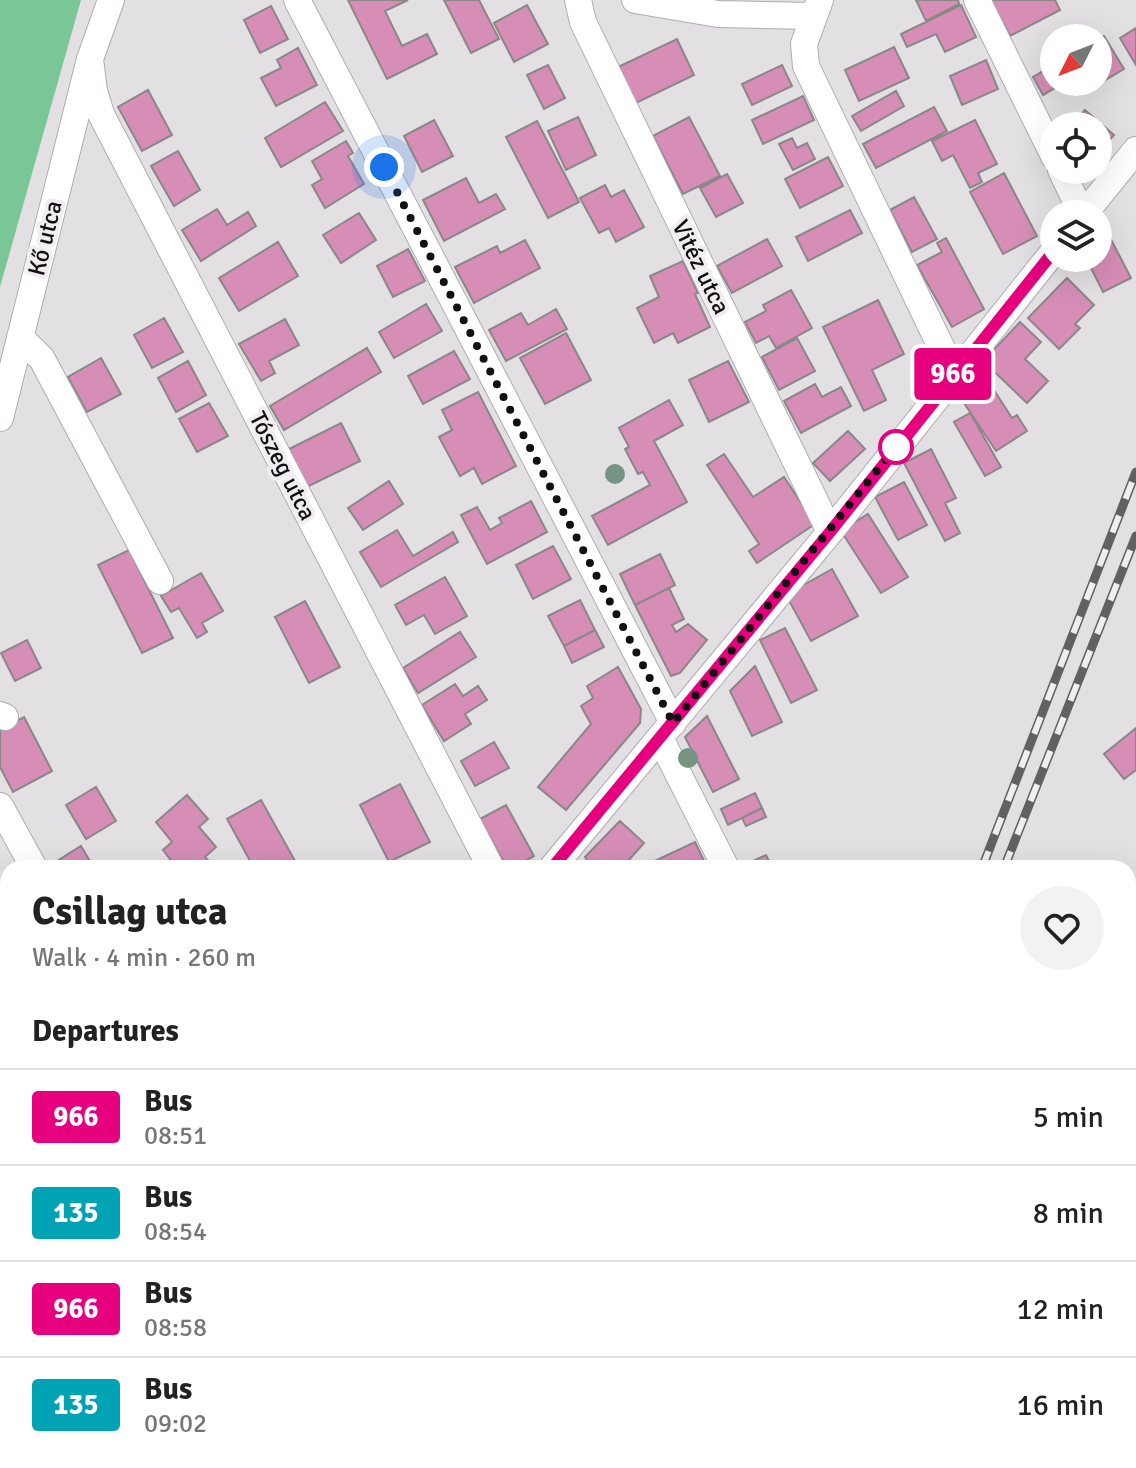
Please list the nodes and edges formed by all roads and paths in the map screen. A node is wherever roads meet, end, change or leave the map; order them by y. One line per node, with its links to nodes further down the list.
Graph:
1 (111, 0): 7 (street, Kő utca)
2 (297, 0): 17 (street)
3 (578, 0): 15 (street, Vitéz utca)
4 (635, 0): 6 (street)
5 (977, 0): 8 (street)
6 (816, 8): 13 (street)
7 (90, 59): 12 (street, Kő utca); 20 (street, Tószeg utca)
8 (1040, 128)
9 (1136, 150): 10 (street)
10 (1095, 200)
11 (1040, 268): 13 (street)
12 (20, 337): 14 (street, Kő utca); 16 (street)
13 (954, 374): 15 (street)
14 (0, 418)
15 (830, 532): 17 (street)
16 (160, 581)
17 (666, 730): 21 (street); 22 (street)
18 (0, 806): 19 (street)
19 (30, 860)
20 (487, 860)
21 (559, 860)
22 (723, 860)

